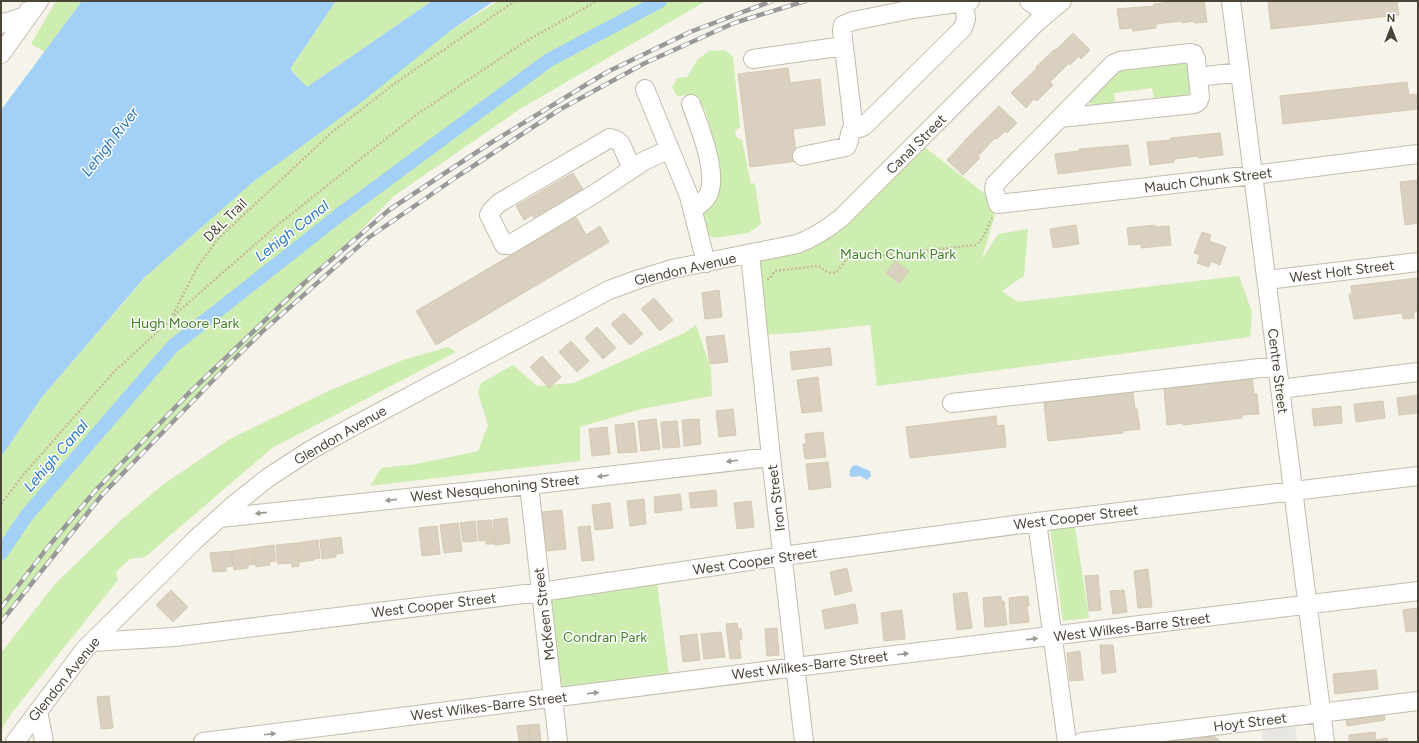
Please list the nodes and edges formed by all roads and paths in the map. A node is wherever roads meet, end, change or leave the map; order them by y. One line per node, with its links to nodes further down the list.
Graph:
1 (515, 1): 31 (path, D&L Trail)
2 (597, 1): 31 (path)
3 (967, 1): 10 (street); 18 (street)
4 (1029, 1): 8 (street)
5 (1062, 1): 8 (street, Canal Street)
6 (1231, 1): 13 (street, Centre Street)
7 (31, 6): 9 (street); 11 (street)
8 (1046, 14): 26 (street, Canal Street)
9 (1, 24)
10 (844, 46): 12 (street); 18 (street)
11 (1, 54)
12 (753, 59)
13 (1240, 72): 14 (street); 23 (street, Centre Street)
14 (1198, 78): 17 (street); 17 (street)
15 (645, 89): 19 (street)
16 (691, 104): 25 (street)
17 (1060, 118): 24 (street)
18 (855, 125): 21 (street)
19 (670, 149): 22 (street); 25 (street)
20 (1418, 154): 23 (street, Mauch Chunk Street)
21 (802, 156)
22 (632, 169): 22 (street)
23 (1253, 176): 24 (street, Mauch Chunk Street); 29 (street, Centre Street)
24 (998, 204): 30 (path)
25 (692, 210): 28 (street)
26 (750, 254): 28 (street, Glendon Avenue); 30 (street, Iron Street)
27 (1418, 262): 29 (street, West Holt Street)
28 (706, 263): 41 (street, Glendon Avenue)
29 (1267, 280): 32 (street, Centre Street)
30 (753, 281): 36 (street, Iron Street)
31 (170, 320): 40 (path, D&L Trail)
32 (1277, 366): 34 (street, Centre Street); 35 (street)
33 (1418, 372): 34 (street)
34 (1280, 389): 39 (street, Centre Street)
35 (952, 403)
36 (771, 456): 38 (street, West Nesquehoning Street, one-way to 38); 43 (street, Iron Street)
37 (1418, 476): 39 (street, West Cooper Street)
38 (529, 485): 41 (street, West Nesquehoning Street, one-way to 41); 45 (street, McKeen Street)
39 (1293, 492): 42 (street, West Cooper Street); 46 (street, Centre Street)
40 (1, 504)
41 (220, 518): 48 (street, Glendon Avenue)
42 (1037, 522): 43 (street, West Cooper Street); 47 (street)
43 (783, 556): 45 (street, West Cooper Street); 49 (street, Iron Street)
44 (1418, 591): 46 (street, West Wilkes-Barre Street)
45 (541, 592): 48 (street, West Cooper Street); 50 (street, McKeen Street)
46 (1307, 605): 47 (street, West Wilkes-Barre Street); 53 (street, Centre Street)
47 (1053, 636): 49 (street, West Wilkes-Barre Street, one-way to 47); 59 (street)
48 (92, 642): 52 (street, Glendon Avenue)
49 (796, 667): 50 (street, West Wilkes-Barre Street, one-way to 49); 58 (street, Iron Street)
50 (554, 698): 56 (street, West Wilkes-Barre Street, one-way to 50); 57 (street, McKeen Street)
51 (1418, 701): 53 (street, Hoyt Street)
52 (38, 711): 54 (street, Glendon Avenue); 55 (street)
53 (1321, 713): 60 (street, Hoyt Street); 61 (street, Centre Street)
54 (15, 742)
55 (44, 742)
56 (203, 742)
57 (558, 742)
58 (804, 742)
59 (1067, 742)
60 (1082, 742)
61 (1325, 742)

